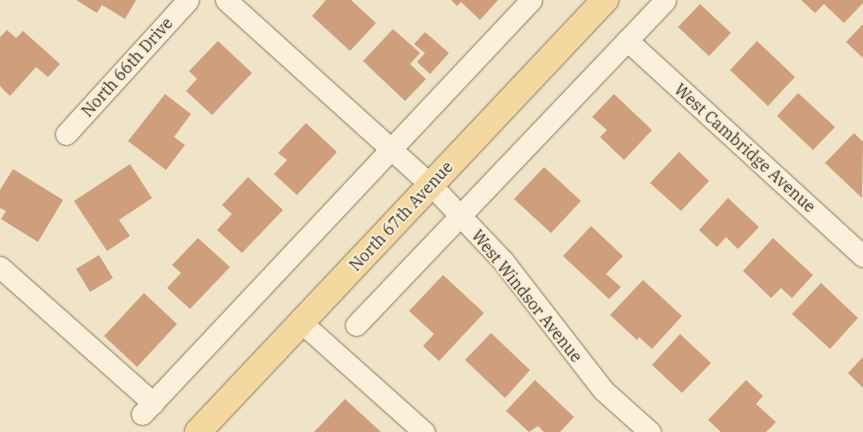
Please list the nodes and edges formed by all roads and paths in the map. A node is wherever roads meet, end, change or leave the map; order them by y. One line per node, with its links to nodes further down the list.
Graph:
1 (188, 0): 7 (street, North 66th Drive)
2 (226, 0): 8 (street, West Windsor Avenue)
3 (531, 0): 8 (street)
4 (605, 0): 9 (main road, North 67th Avenue)
5 (665, 0): 6 (street)
6 (627, 40): 10 (street); 11 (street, West Cambridge Avenue)
7 (66, 134)
8 (390, 149): 9 (street, West Windsor Avenue); 12 (street)
9 (431, 185): 10 (street, West Windsor Avenue); 13 (main road, North 67th Avenue)
10 (459, 216): 14 (street); 17 (street, West Windsor Avenue)
11 (863, 256)
12 (0, 268)
13 (301, 322): 15 (main road, North 67th Avenue); 16 (street)
14 (356, 325)
15 (198, 432)
16 (424, 432)
17 (650, 432)

